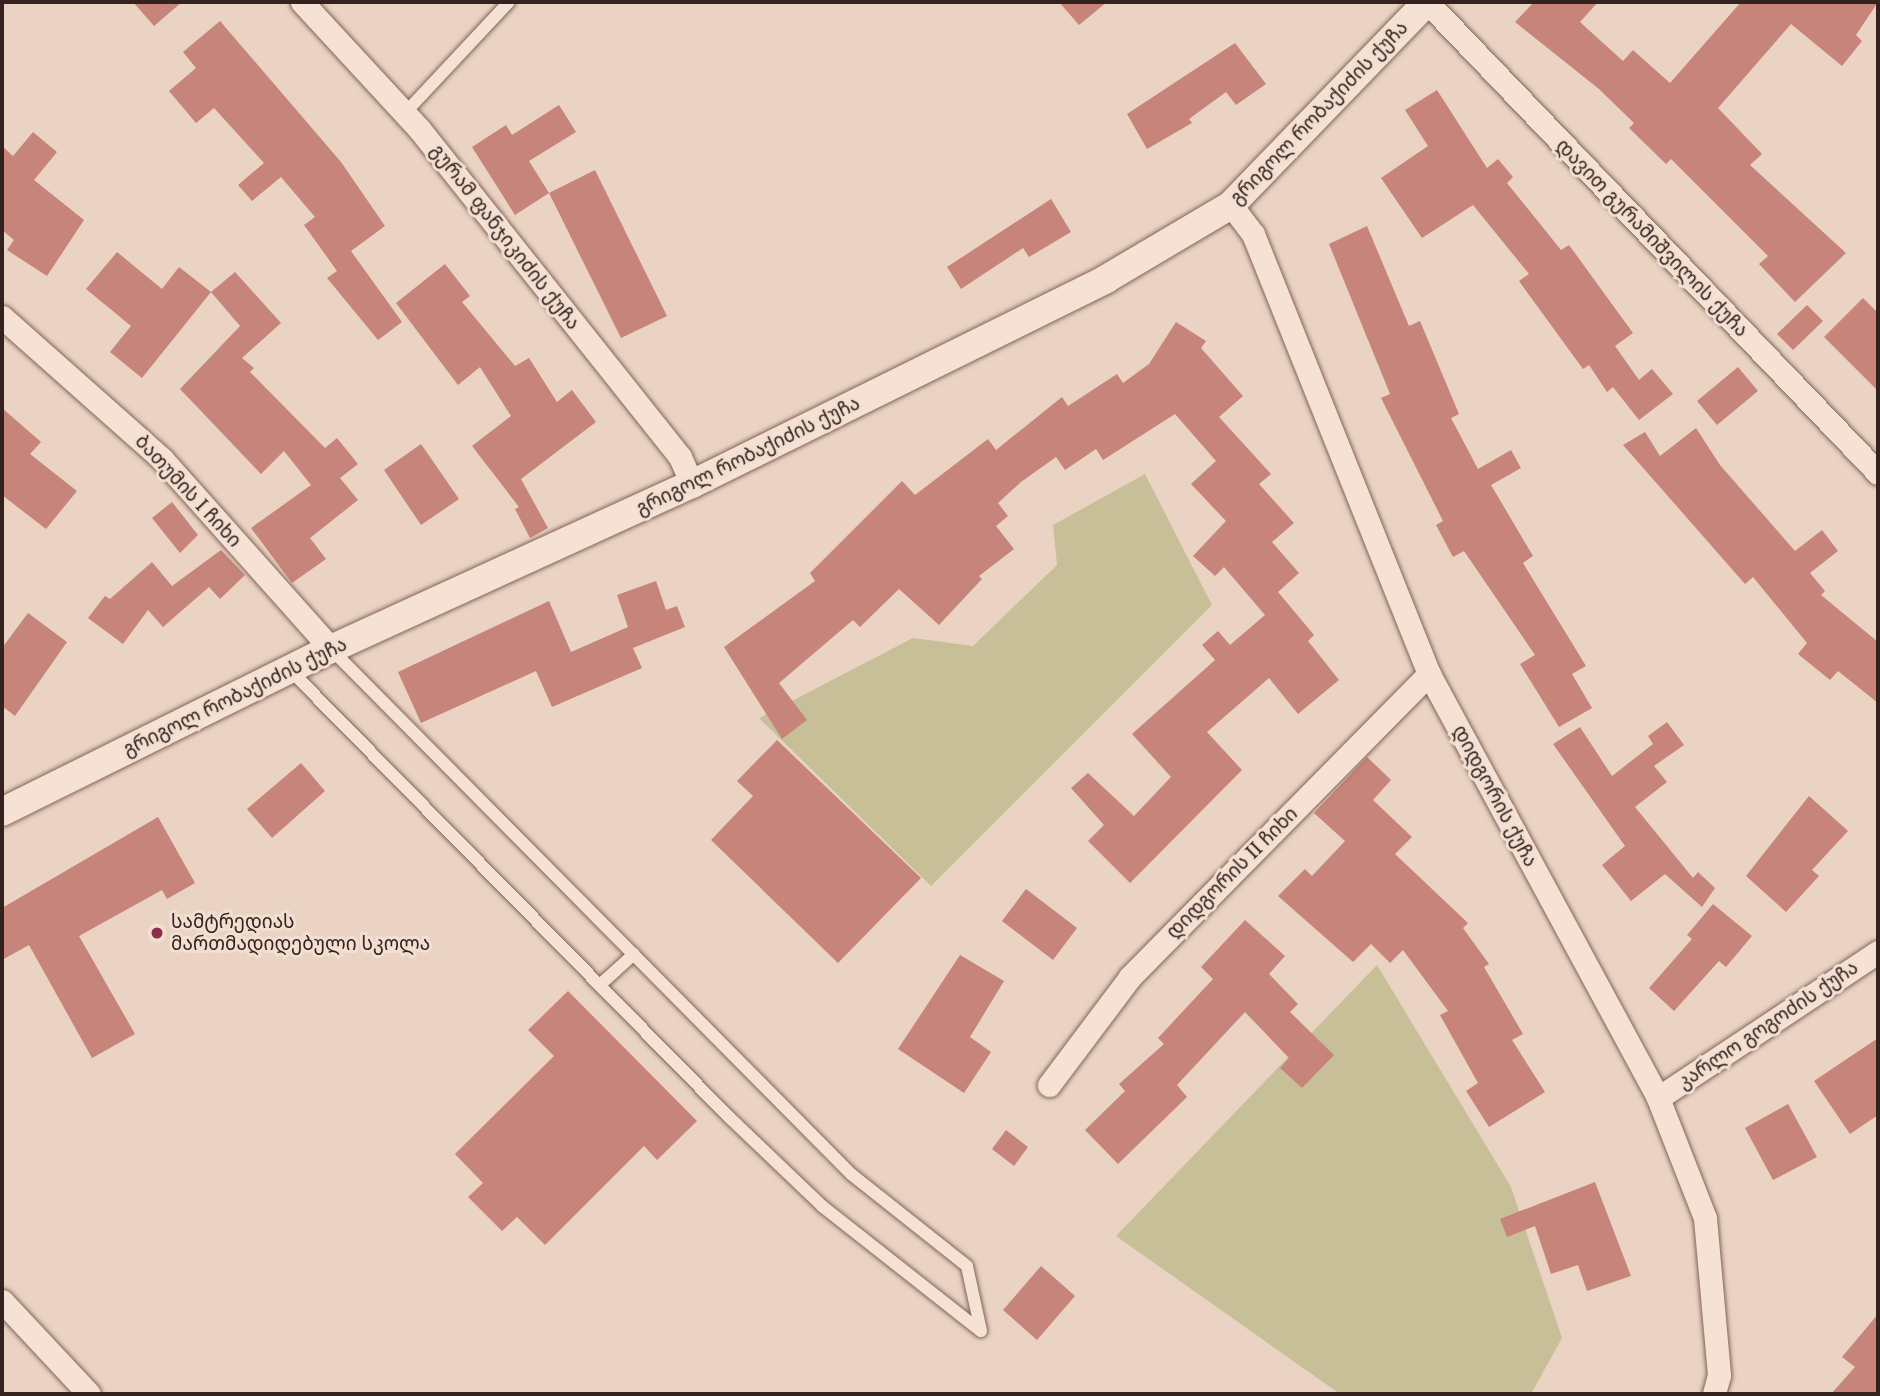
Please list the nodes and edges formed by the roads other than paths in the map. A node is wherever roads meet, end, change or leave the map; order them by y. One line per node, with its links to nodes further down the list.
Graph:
1 (302, 2): 4 (street, გურამ ფანჯიკიძის ქუჩა)
2 (509, 2): 4 (lane)
3 (1427, 2): 5 (street, გრიგოლ რობაქიძის ქუჩა); 7 (street, დავით გურამიშვილის ქუჩა)
4 (405, 113): 8 (street, გურამ ფანჯიკიძის ქუჩა)
5 (1231, 205): 8 (street, გრიგოლ რობაქიძის ქუჩა); 11 (street, დიდგორის ქუჩა)
6 (2, 317): 9 (street, ბათუმის I ჩიხი)
7 (1878, 473)
8 (692, 484): 9 (street, გრიგოლ რობაქიძის ქუჩა)
9 (331, 649): 10 (street, გრიგოლ რობაქიძის ქუჩა); 14 (lane)
10 (290, 670): 12 (street, გრიგოლ რობაქიძის ქუჩა); 15 (lane)
11 (1429, 674): 16 (street, დიდგორის II ჩიხი); 17 (street, დიდგორის ქუჩა)
12 (2, 813)
13 (1878, 952): 17 (street, კარლო გოგოძის ქუჩა)
14 (634, 954): 15 (lane); 15 (lane)
15 (602, 983)
16 (1049, 1085)
17 (1658, 1098): 20 (street, დიდგორის ქუჩა)
18 (2, 1301): 19 (street)
19 (89, 1394)
20 (1714, 1394)

